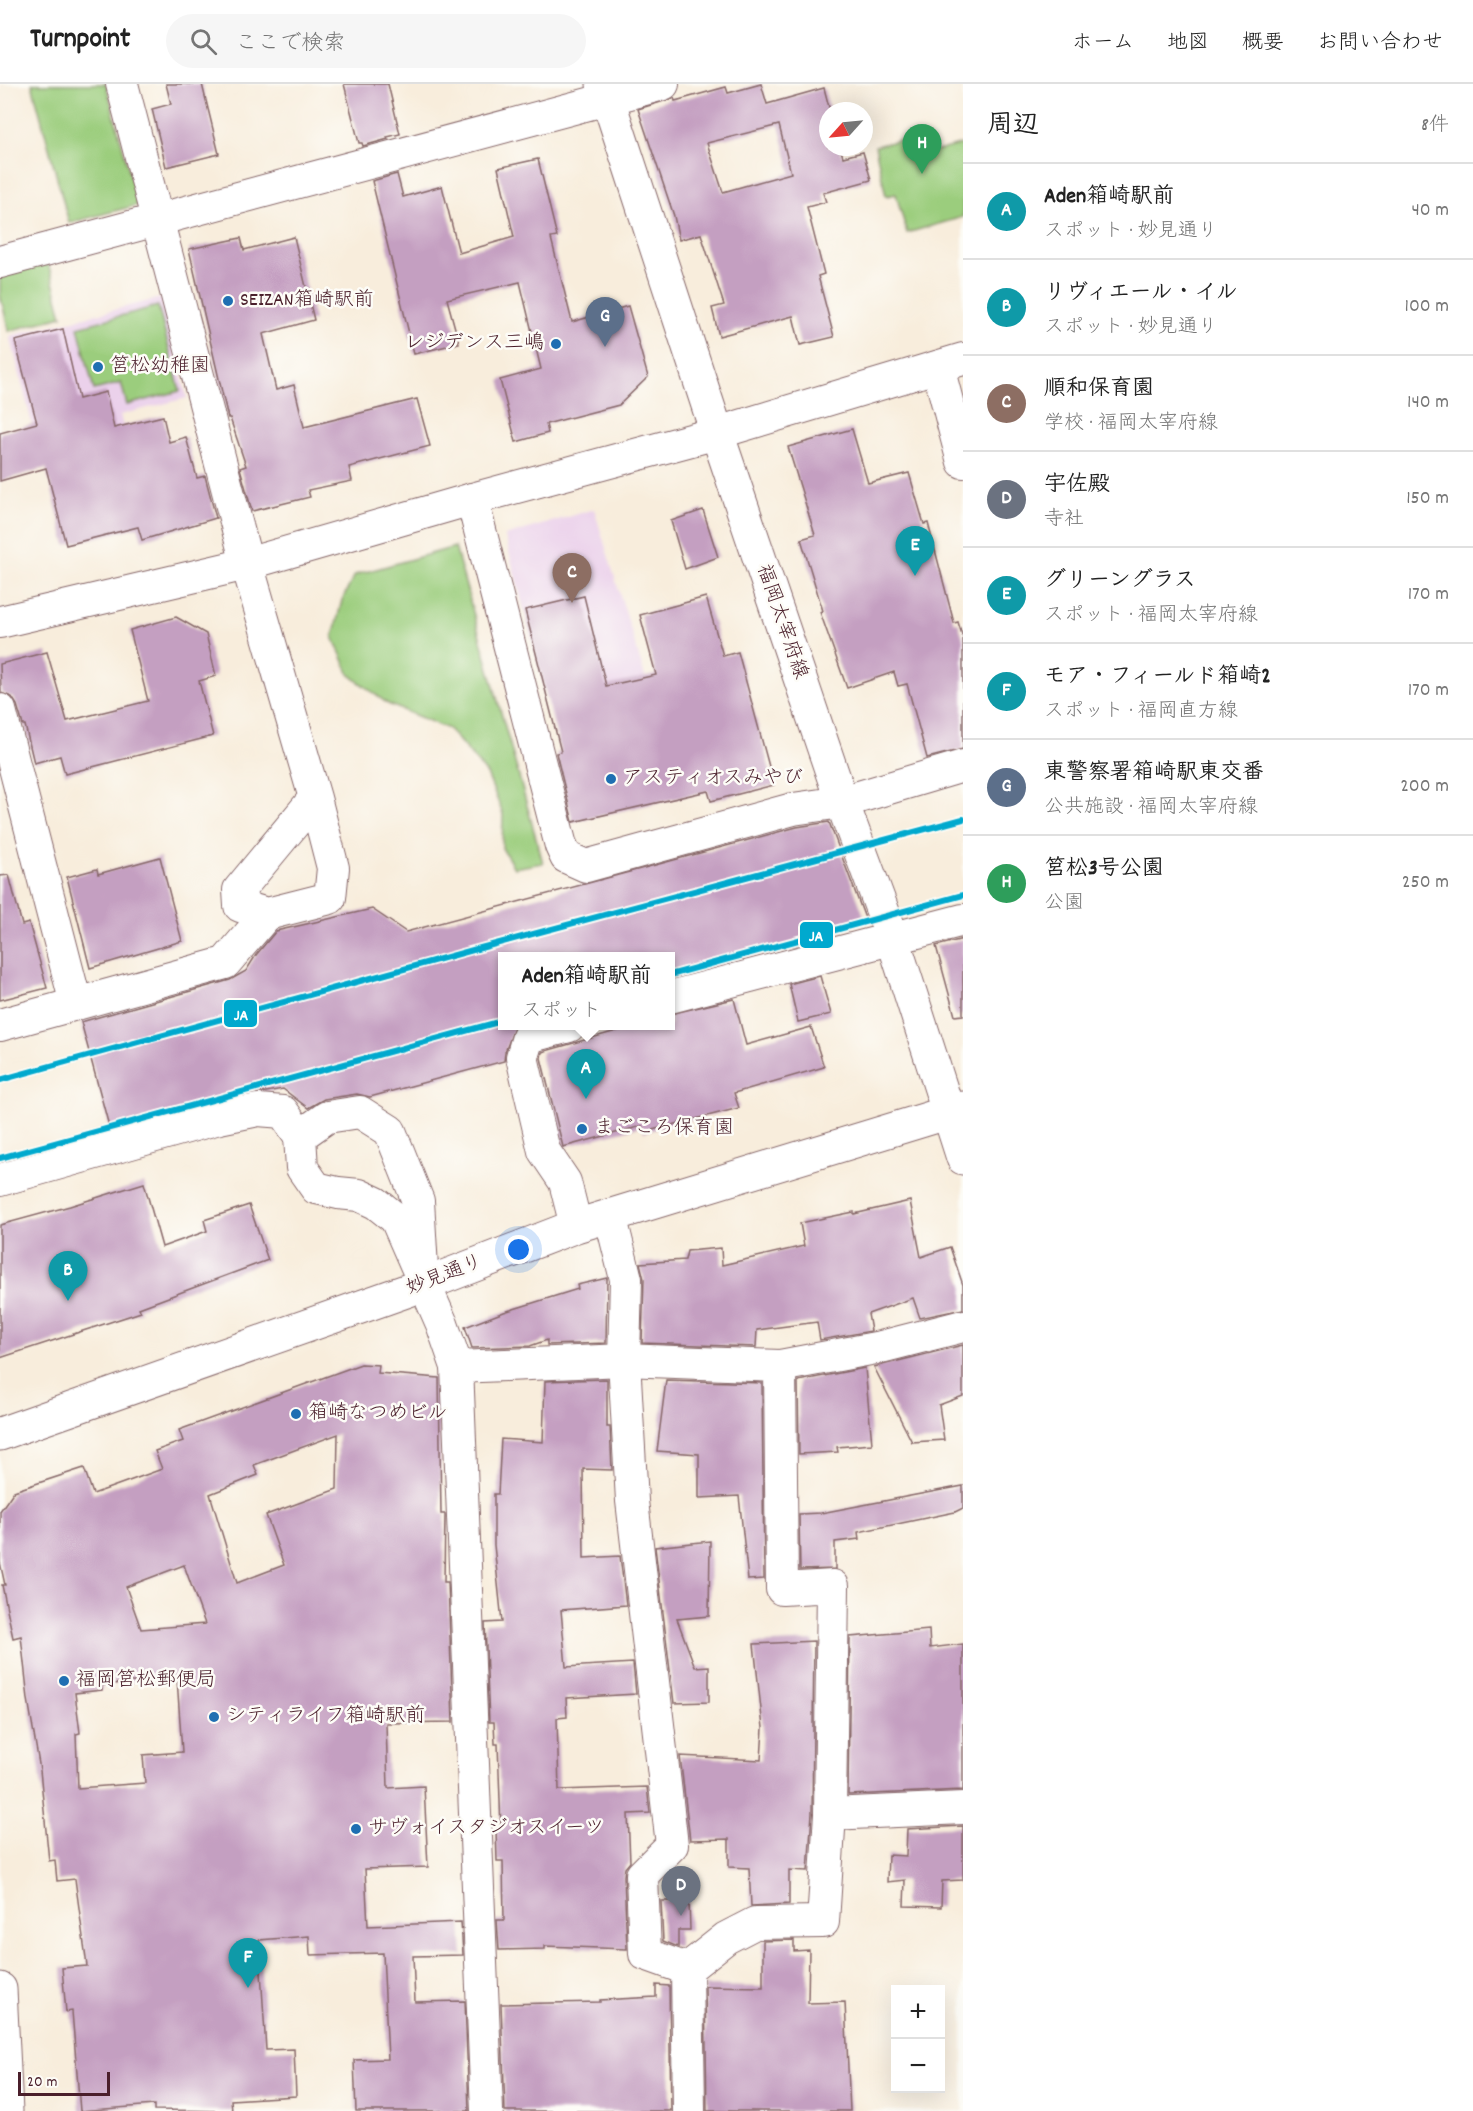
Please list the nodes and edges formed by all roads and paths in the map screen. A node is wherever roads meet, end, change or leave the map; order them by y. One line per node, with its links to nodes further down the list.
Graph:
1 (122, 84): 4 (street)
2 (663, 84): 3 (street)
3 (606, 91): 4 (street); 7 (main road, 福岡太宰府線)
4 (157, 219): 5 (street); 10 (street)
5 (0, 262)
6 (951, 363): 7 (street); 8 (street)
7 (717, 433): 9 (street); 15 (main road, 福岡太宰府線)
8 (963, 462)
9 (472, 499): 10 (street); 15 (street)
10 (247, 564): 11 (street); 14 (street)
11 (0, 622)
12 (0, 710): 20 (street)
13 (963, 766): 15 (street)
14 (315, 798): 16 (street); 16 (street)
15 (842, 802): 18 (main road, 福岡太宰府線)
16 (267, 914): 20 (street)
17 (963, 920): 18 (street)
18 (893, 939): 19 (street); 23 (main road, 福岡太宰府線)
19 (675, 996)
20 (76, 1004): 21 (street)
21 (0, 1025)
22 (554, 1030): 28 (street)
23 (956, 1109): 25 (main road, 福岡太宰府線); 27 (main road, 妙見通り)
24 (300, 1136): 26 (street); 29 (street); 29 (street)
25 (963, 1158)
26 (0, 1180)
27 (610, 1215): 28 (main road, 妙見通り); 31 (street)
28 (576, 1226): 29 (main road, 妙見通り)
29 (423, 1285): 33 (street); 34 (main road, 妙見通り)
30 (963, 1326): 32 (street)
31 (624, 1360): 32 (street); 33 (street); 37 (street)
32 (780, 1366): 36 (street)
33 (457, 1367): 40 (street)
34 (0, 1434)
35 (963, 1808): 36 (street)
36 (830, 1814): 37 (street)
37 (687, 1969): 41 (street)
38 (0, 1989): 39 (main road)
39 (6, 2111)
40 (487, 2111)
41 (689, 2111)

